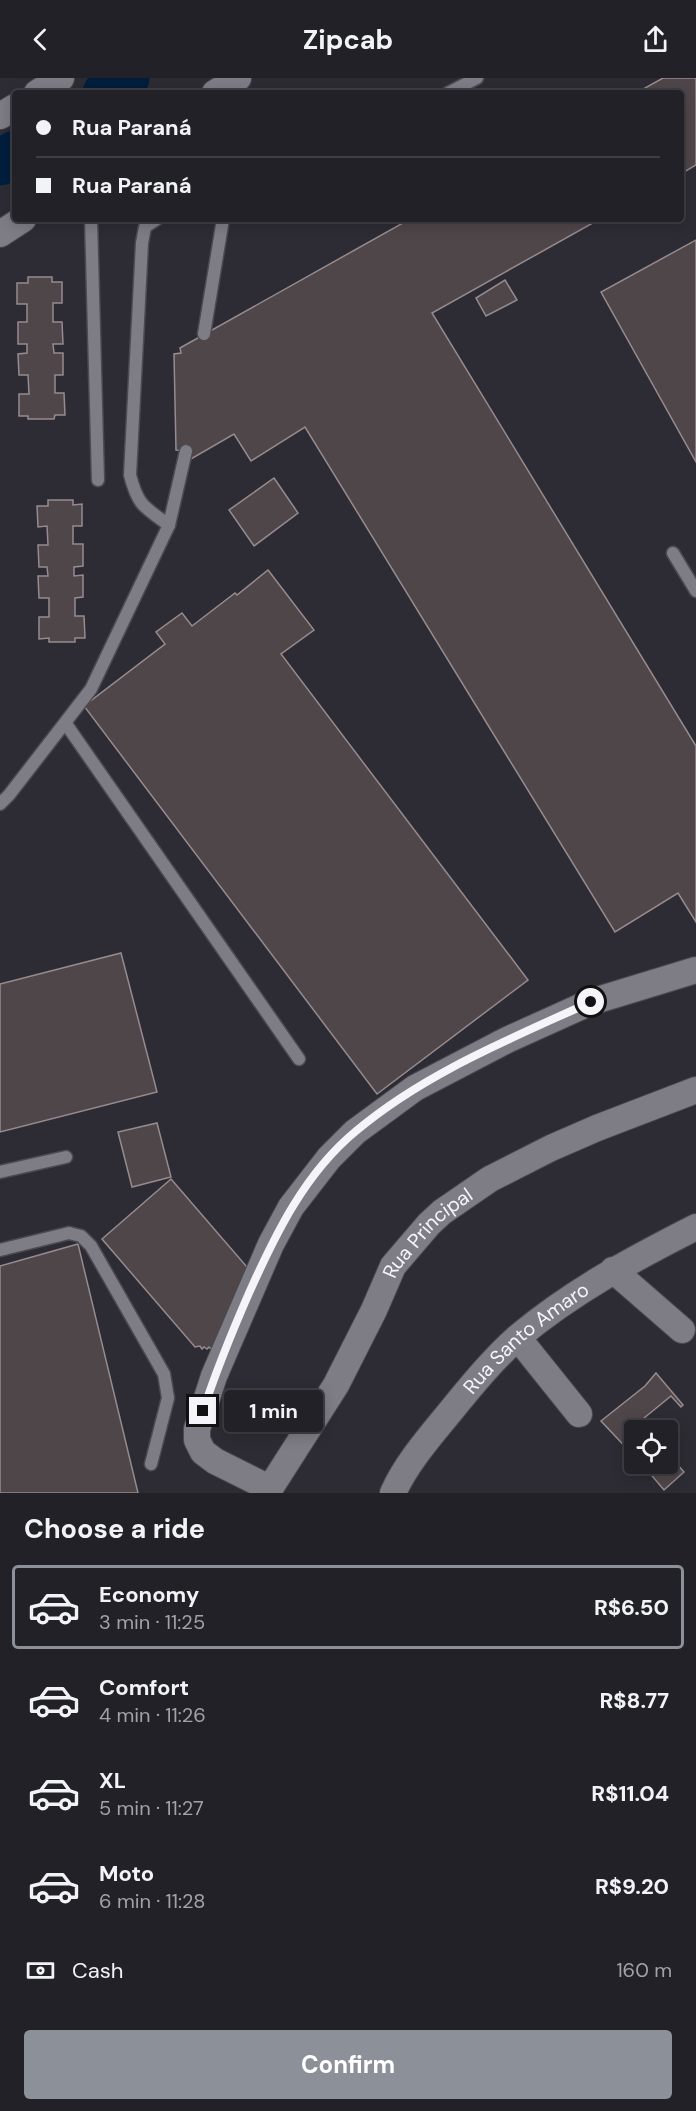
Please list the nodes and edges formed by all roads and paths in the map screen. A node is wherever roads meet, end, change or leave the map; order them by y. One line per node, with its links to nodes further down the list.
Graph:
1 (61, 78): 3 (street)
2 (477, 78): 4 (lane)
3 (42, 90)
4 (454, 90)
5 (18, 222): 9 (street)
6 (91, 222): 12 (lane)
7 (152, 222): 13 (lane)
8 (222, 222): 10 (lane)
9 (0, 234)
10 (204, 334)
11 (186, 451): 13 (lane)
12 (98, 480)
13 (169, 525): 16 (lane)
14 (674, 553): 15 (lane)
15 (696, 591)
16 (66, 724): 17 (lane); 19 (lane)
17 (0, 804)
18 (696, 970): 30 (street)
19 (299, 1059)
20 (696, 1090): 30 (street, Rua Principal)
21 (66, 1157): 22 (lane)
22 (0, 1172)
23 (696, 1227): 25 (street, Rua Santo Amaro)
24 (0, 1250): 29 (lane)
25 (613, 1270): 26 (street); 27 (street, Rua Santo Amaro)
26 (682, 1330)
27 (518, 1338): 28 (street); 31 (street, Rua Santo Amaro)
28 (579, 1414)
29 (151, 1464)
30 (268, 1491)
31 (393, 1493)

